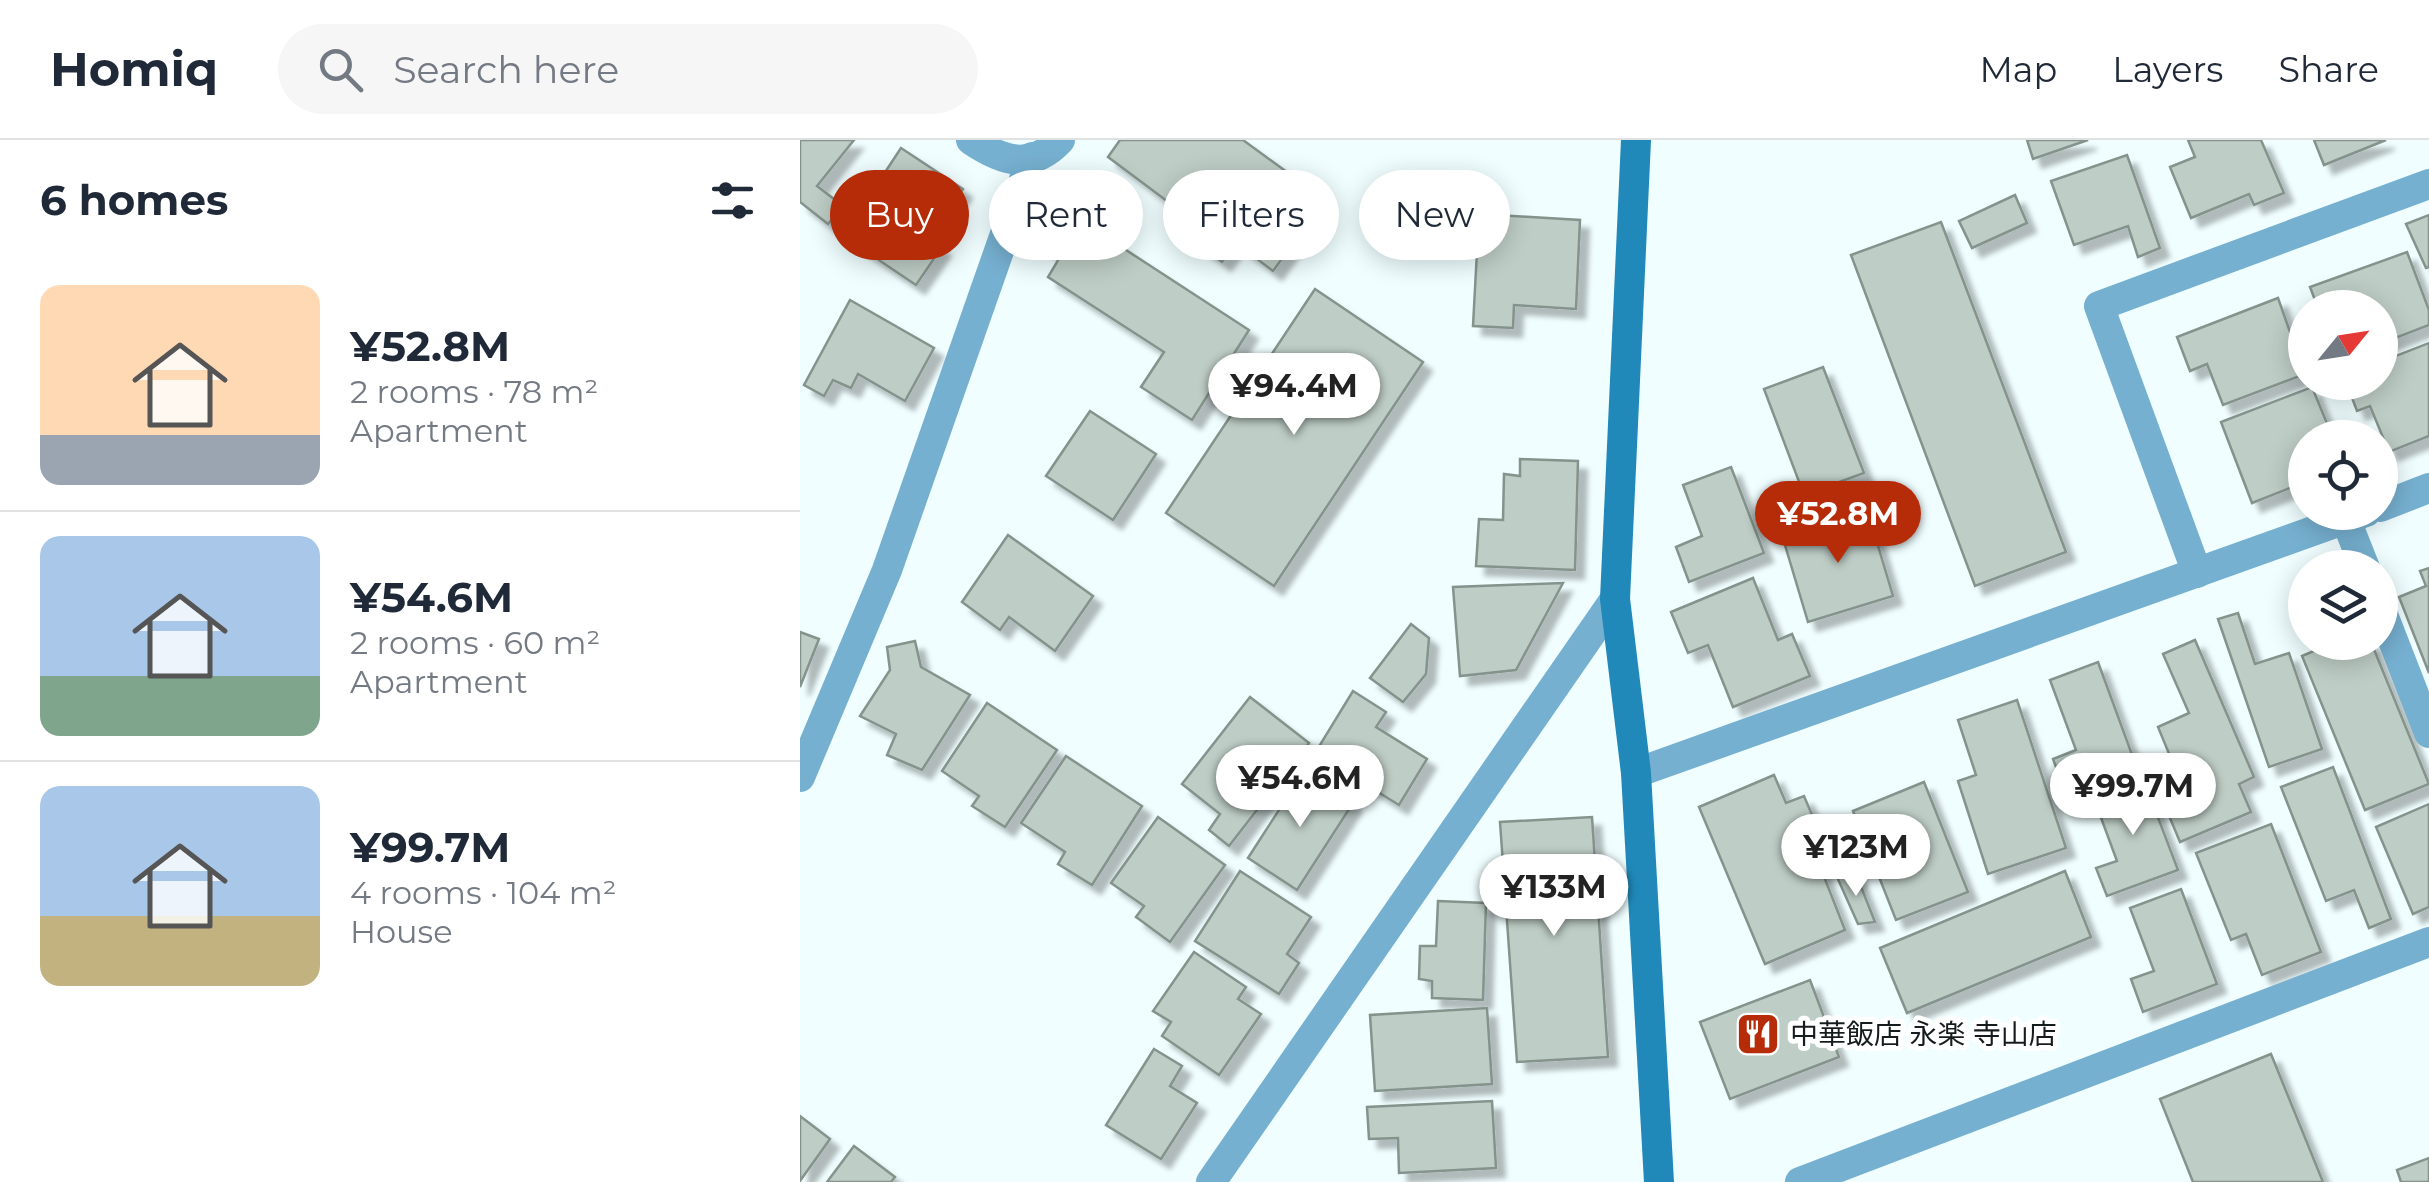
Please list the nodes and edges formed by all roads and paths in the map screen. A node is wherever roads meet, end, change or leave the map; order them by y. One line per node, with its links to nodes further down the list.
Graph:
1 (971, 140): 4 (street)
2 (1060, 140): 4 (street)
3 (1636, 140): 10 (street)
4 (1032, 157): 14 (street)
5 (2429, 184): 9 (street)
6 (2429, 488): 7 (street)
7 (2398, 500)
8 (2317, 530): 9 (street)
9 (2197, 573): 13 (street)
10 (1615, 599): 13 (street); 16 (street)
11 (2398, 653): 12 (street)
12 (2429, 732)
13 (1636, 772): 17 (street)
14 (800, 777)
15 (2429, 942): 18 (street)
16 (1211, 1182)
17 (1659, 1182)
18 (1800, 1182)

